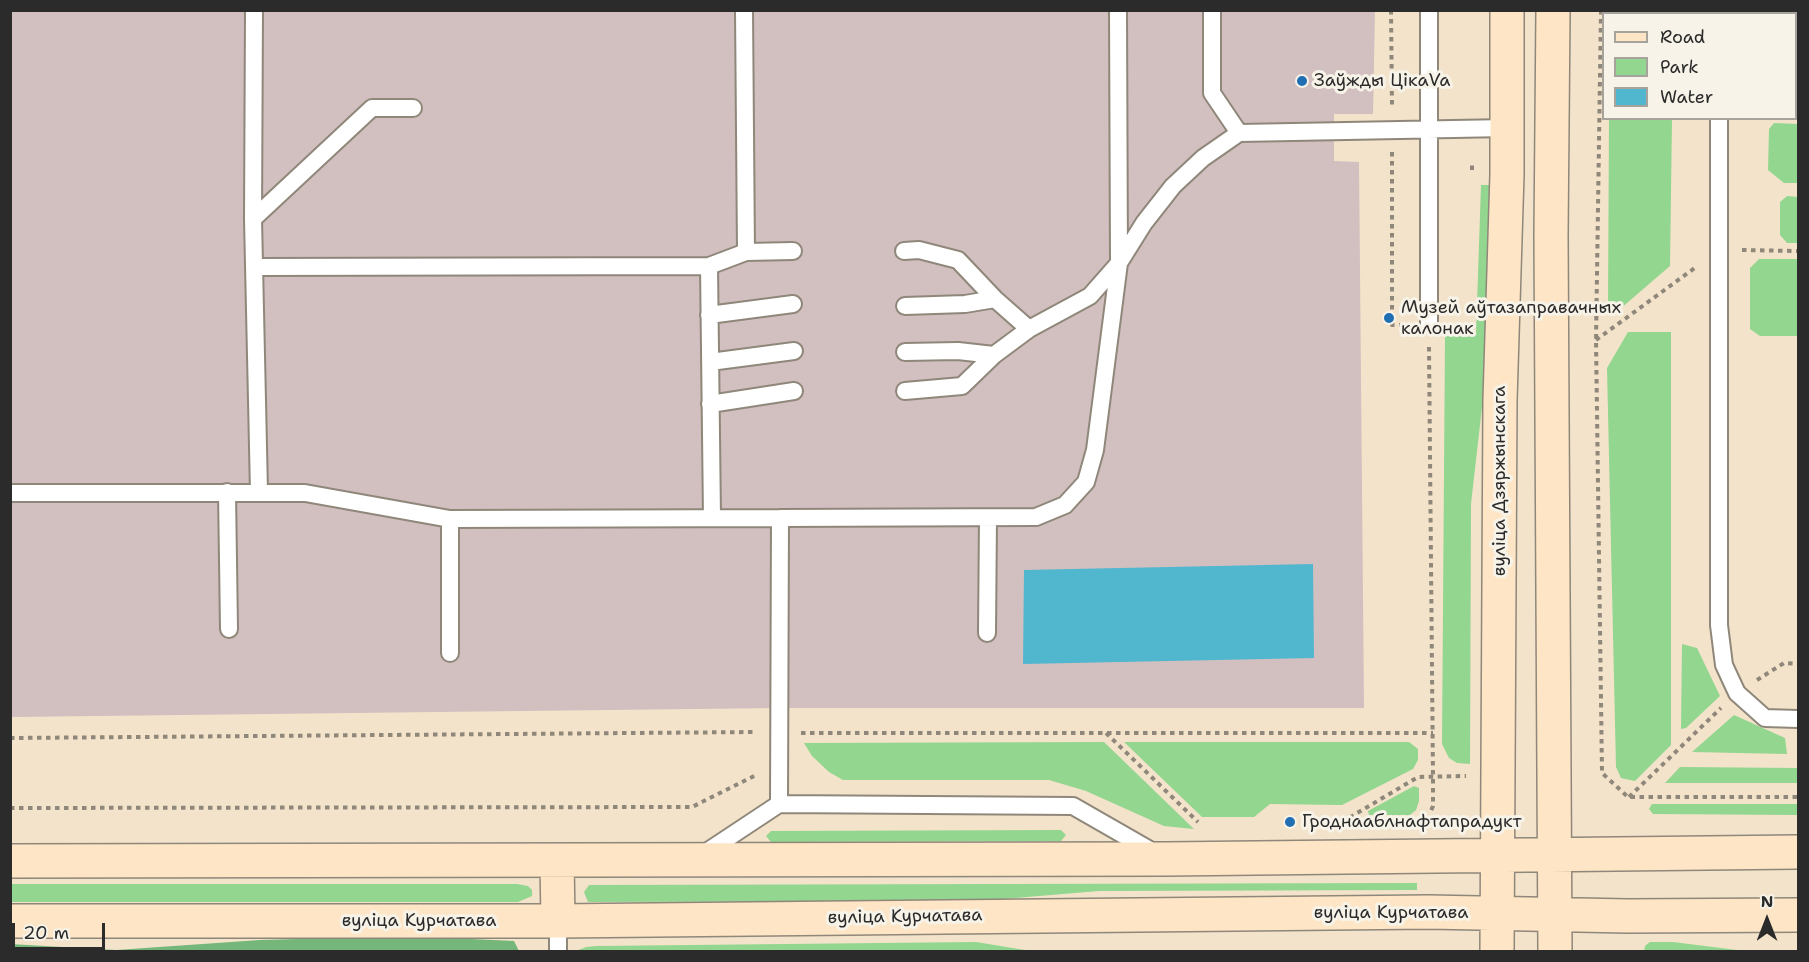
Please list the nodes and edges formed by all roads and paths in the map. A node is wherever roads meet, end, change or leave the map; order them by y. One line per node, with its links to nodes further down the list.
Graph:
1 (254, 10): 16 (lane)
2 (744, 10): 21 (lane)
3 (1118, 10): 22 (lane)
4 (1212, 10): 15 (lane)
5 (1391, 10): 13 (path)
6 (1429, 10): 14 (lane)
7 (1507, 10): 12 (main road, вуліца Дзяржынскага)
8 (1553, 10): 69 (main road)
9 (1601, 10): 31 (path)
10 (413, 108): 16 (lane)
11 (1719, 120): 17 (lane)
12 (1507, 128): 14 (lane); 68 (main road, вуліца Дзяржынскага)
13 (1392, 130): 14 (lane); 15 (lane); 29 (path)
14 (1429, 130): 29 (lane)
15 (1239, 133): 22 (lane)
16 (253, 219): 24 (lane)
17 (1720, 249): 20 (path); 31 (path); 50 (lane)
18 (793, 251): 21 (lane)
19 (904, 251): 25 (lane)
20 (1798, 251)
21 (746, 252): 23 (lane)
22 (1119, 263): 30 (lane); 44 (lane)
23 (709, 266): 24 (lane); 28 (lane)
24 (254, 267): 40 (lane)
25 (994, 299): 27 (lane); 30 (lane)
26 (793, 304): 28 (lane)
27 (905, 306)
28 (710, 315): 35 (lane)
29 (1429, 325): 55 (path)
30 (1029, 329): 34 (lane)
31 (1596, 340): 60 (path)
32 (794, 351): 35 (lane)
33 (905, 352): 34 (lane)
34 (994, 355): 37 (lane)
35 (710, 362): 38 (lane)
36 (794, 391): 38 (lane)
37 (905, 391)
38 (710, 404): 42 (lane)
39 (227, 492): 40 (lane); 41 (lane); 46 (lane)
40 (259, 492): 45 (lane)
41 (10, 493)
42 (712, 518): 43 (lane); 45 (lane)
43 (780, 518): 44 (lane); 57 (lane)
44 (988, 518): 47 (lane)
45 (450, 519): 48 (lane)
46 (229, 629)
47 (987, 633)
48 (450, 653)
49 (1798, 664): 50 (path)
50 (1737, 693): 51 (lane); 60 (path)
51 (1798, 719)
52 (766, 732): 56 (path)
53 (797, 733): 54 (path)
54 (1106, 733): 55 (path); 65 (path)
55 (1433, 733): 59 (path)
56 (10, 738)
57 (779, 764): 62 (lane); 63 (path)
58 (1466, 776): 59 (path)
59 (1433, 777): 64 (path); 66 (path)
60 (1628, 797): 61 (path)
61 (1798, 797)
62 (779, 804): 70 (lane); 71 (lane)
63 (10, 808)
64 (1430, 813)
65 (1198, 822)
66 (1342, 822)
67 (1798, 852): 69 (main road)
68 (1497, 855): 69 (main road); 71 (main road); 74 (main road, вуліца Дзяржынскага)
69 (1554, 855): 75 (main road)
70 (695, 859): 71 (main road); 73 (main road)
71 (1166, 859)
72 (10, 861): 73 (main road)
73 (557, 861): 78 (main road)
74 (1497, 914): 75 (main road, вуліца Курчатава); 78 (main road, вуліца Курчатава); 79 (main road, вуліца Дзяржынскага)
75 (1554, 915): 76 (main road, вуліца Курчатава); 80 (main road)
76 (1798, 915)
77 (10, 921): 78 (main road, вуліца Курчатава)
78 (558, 936)
79 (1497, 951)
80 (1555, 951)

